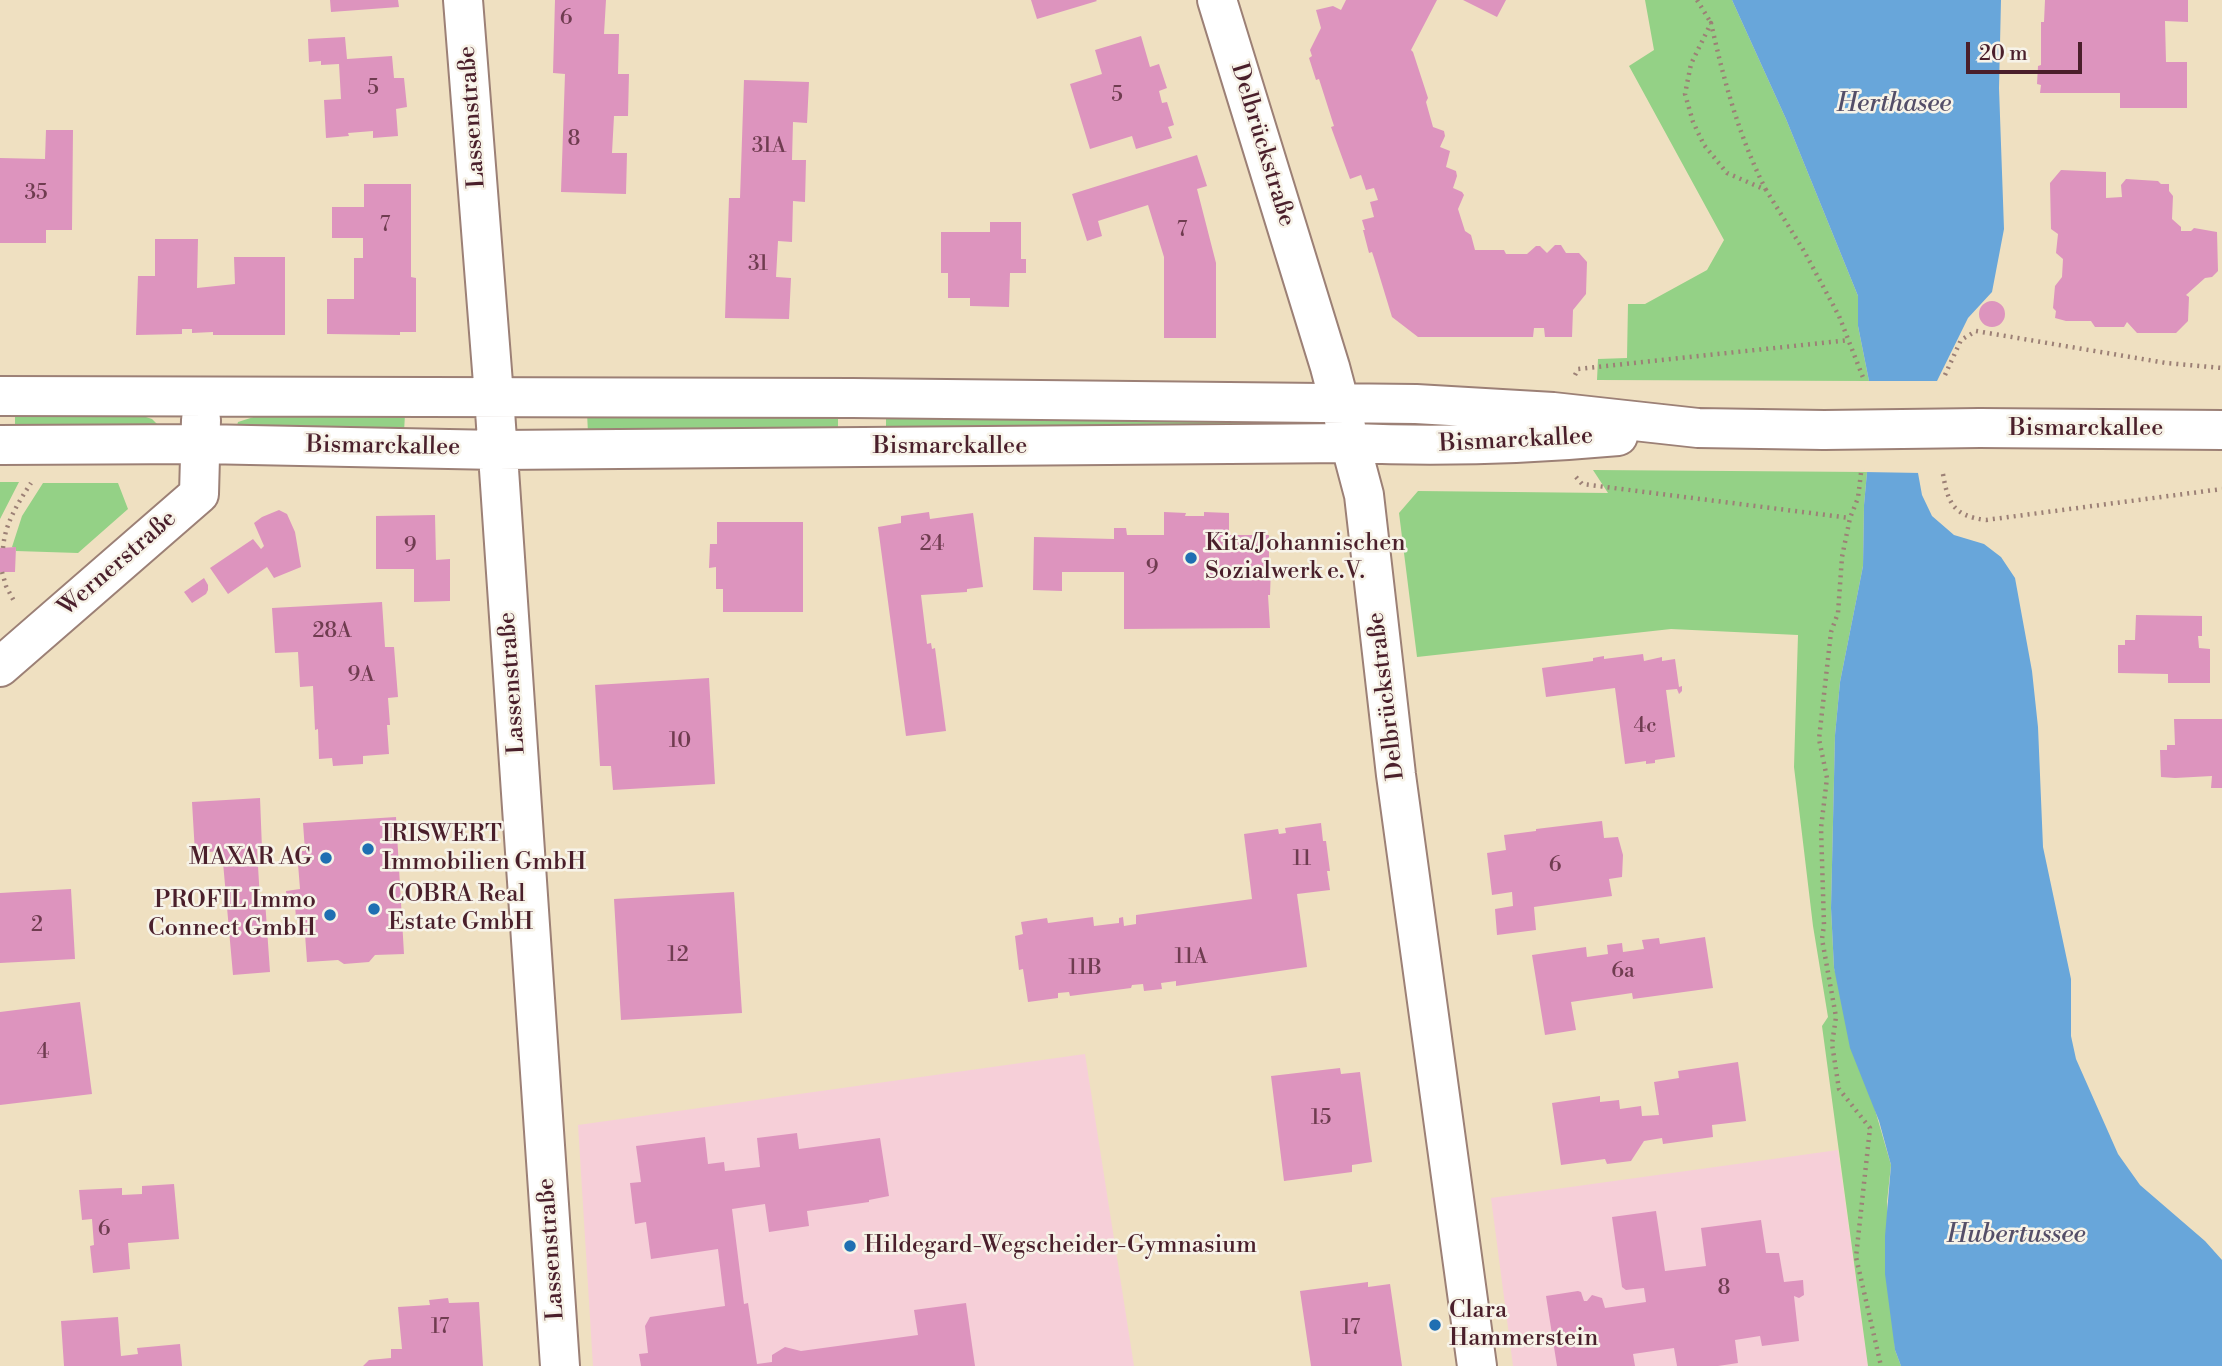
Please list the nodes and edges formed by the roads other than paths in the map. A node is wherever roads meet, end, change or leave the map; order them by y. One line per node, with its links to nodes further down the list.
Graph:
1 (463, 0): 5 (street, Lassenstraße)
2 (1217, 0): 7 (street, Delbrückstraße)
3 (0, 396): 4 (street, Bismarckallee)
4 (201, 396): 5 (street, Bismarckallee); 11 (street)
5 (494, 396): 6 (street, Bismarckallee); 14 (street, Lassenstraße)
6 (853, 398): 7 (street, Bismarckallee); 13 (street)
7 (1340, 403): 8 (street, Bismarckallee); 10 (street, Delbrückstraße)
8 (1698, 428): 9 (street, Bismarckallee, bridge); 10 (street, Bismarckallee)
9 (2222, 430)
10 (1351, 443): 13 (street, Bismarckallee); 17 (street, Delbrückstraße)
11 (201, 444): 12 (street, Bismarckallee); 14 (street, Bismarckallee); 15 (street, Wernerstraße)
12 (0, 445)
13 (856, 447): 14 (street, Bismarckallee)
14 (498, 450): 16 (street, Lassenstraße)
15 (0, 667)
16 (560, 1366)
17 (1477, 1366)

